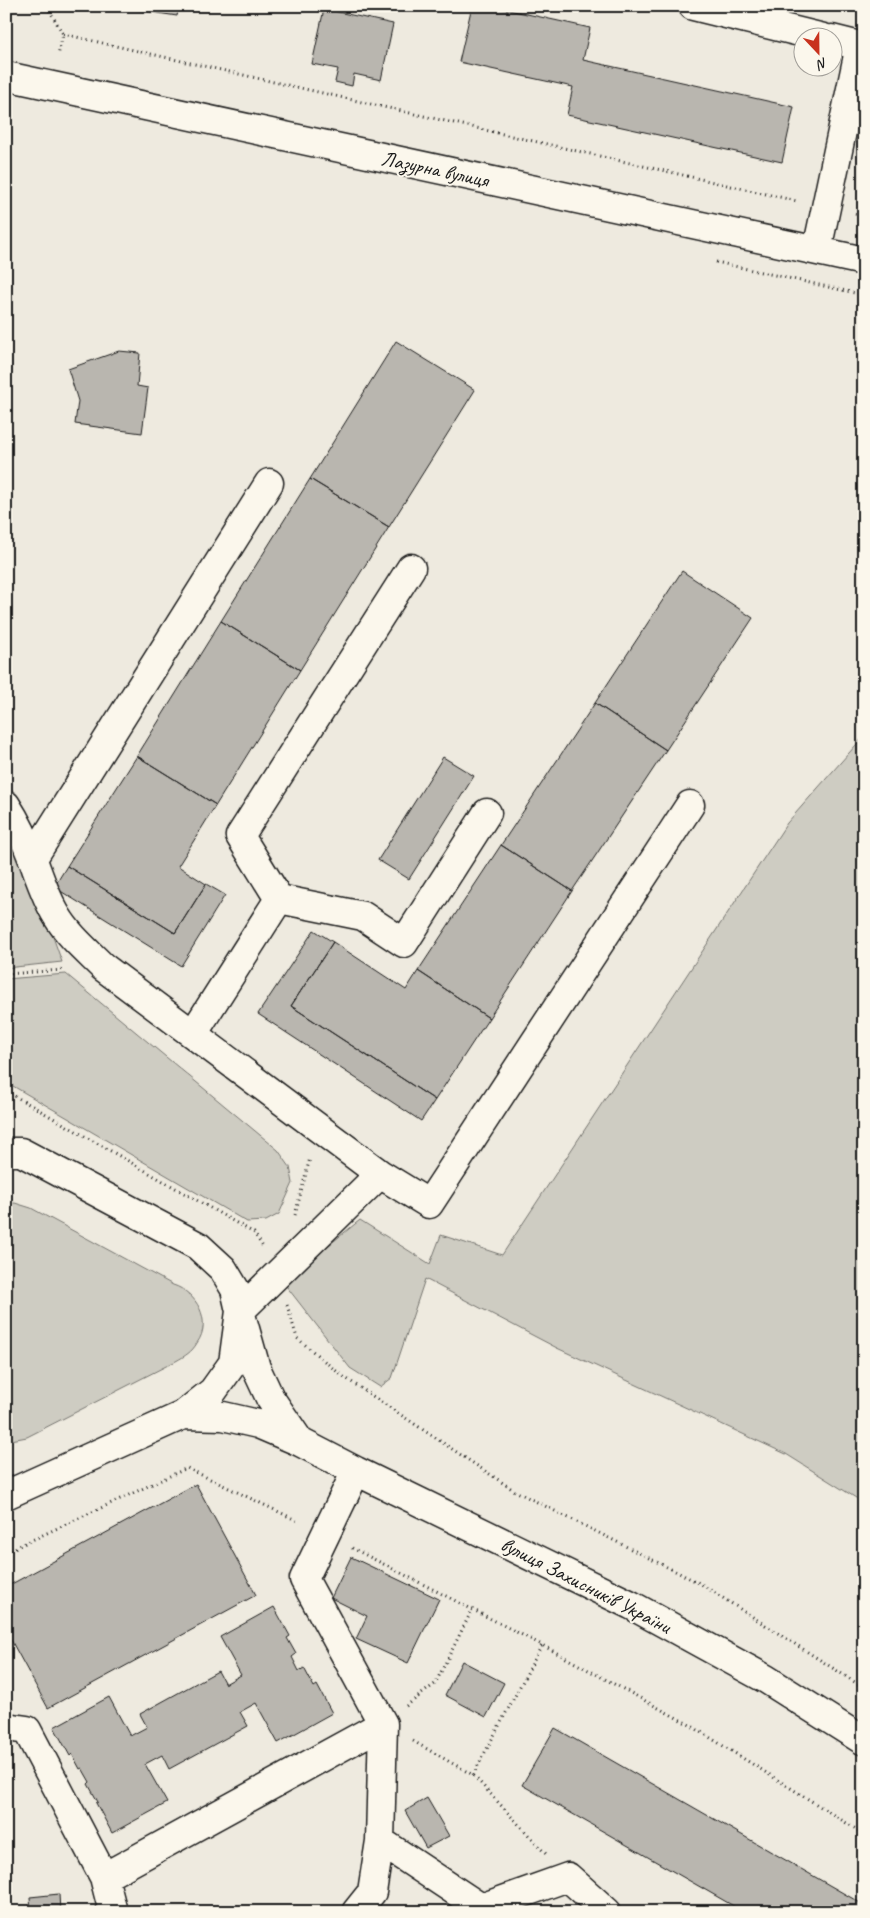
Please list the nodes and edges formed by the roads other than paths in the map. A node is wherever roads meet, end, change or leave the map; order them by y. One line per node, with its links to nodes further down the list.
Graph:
1 (693, 6): 2 (street)
2 (731, 11): 3 (street)
3 (792, 29)
4 (842, 42): 6 (street)
5 (6, 76): 6 (street, Лазурна вулиця)
6 (817, 250): 7 (street, Лазурна вулиця)
7 (864, 261)
8 (269, 483): 13 (street)
9 (411, 568): 14 (street)
10 (6, 805): 13 (street)
11 (690, 805): 17 (street)
12 (487, 813): 14 (street)
13 (33, 858): 15 (street)
14 (279, 898): 15 (street)
15 (193, 1034): 17 (street)
16 (11, 1149): 18 (street)
17 (380, 1174): 18 (street)
18 (240, 1311): 19 (street); 20 (street)
19 (183, 1415): 20 (street, вулиця Захисників України); 22 (street)
20 (300, 1442): 21 (street, вулиця Захисників України)
21 (356, 1471): 23 (street); 25 (street, вулиця Захисників України)
22 (12, 1487)
23 (383, 1724): 26 (street); 27 (street)
24 (6, 1727): 27 (street)
25 (864, 1741)
26 (380, 1841): 29 (street); 30 (street)
27 (104, 1877): 28 (street)
28 (113, 1912)
29 (356, 1912)
30 (607, 1912)

